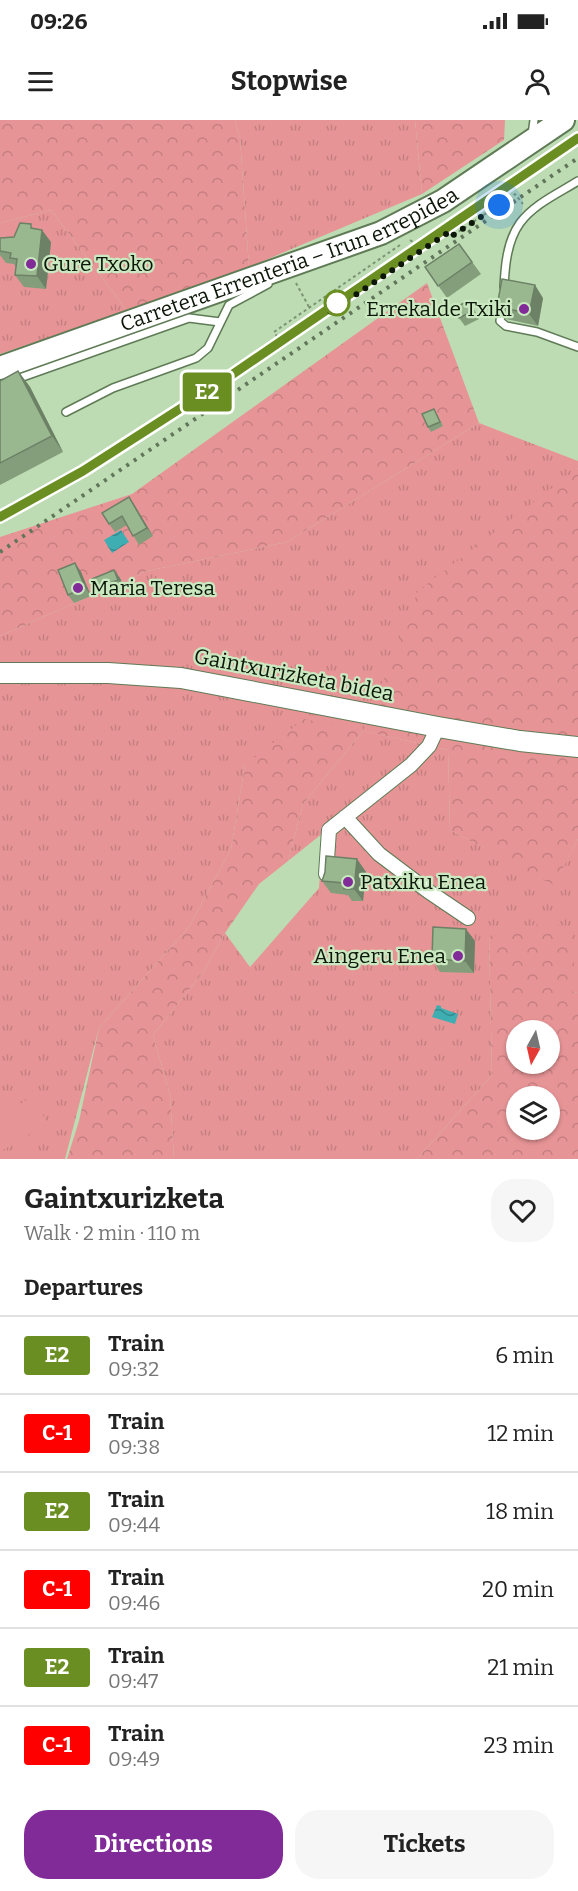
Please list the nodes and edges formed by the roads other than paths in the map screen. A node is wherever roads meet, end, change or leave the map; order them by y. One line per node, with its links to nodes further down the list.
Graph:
1 (534, 120): 3 (lane)
2 (563, 120): 3 (main road, Carretera Errenteria – Irun errepidea)
3 (530, 142): 5 (main road, Carretera Errenteria – Irun errepidea)
4 (578, 181): 6 (lane)
5 (274, 276): 8 (lane); 10 (main road, Carretera Errenteria – Irun errepidea)
6 (503, 290)
7 (502, 301): 9 (lane)
8 (220, 322): 11 (lane); 12 (lane)
9 (578, 347)
10 (0, 368)
11 (0, 385)
12 (66, 412)
13 (0, 673): 14 (main road, Gaintxurizketa bidea)
14 (438, 727): 15 (main road, Gaintxurizketa bidea); 16 (street)
15 (578, 747)
16 (345, 817): 17 (street); 18 (street)
17 (325, 884)
18 (468, 918)

